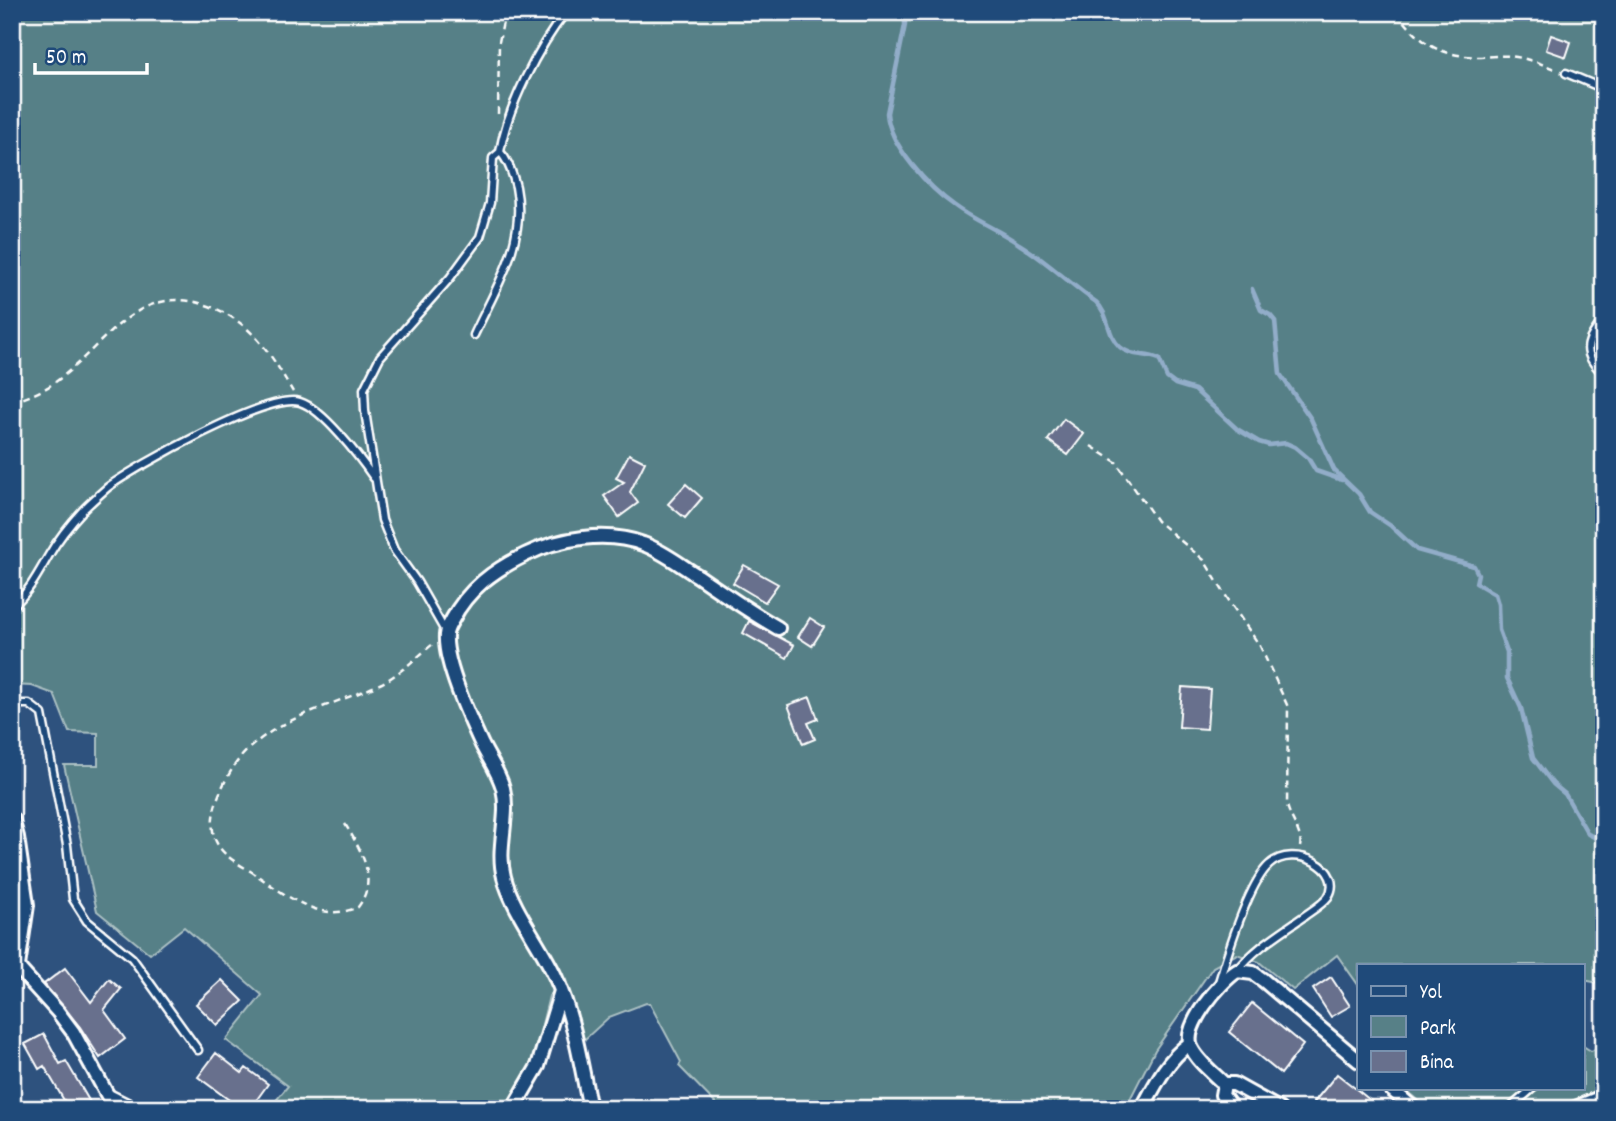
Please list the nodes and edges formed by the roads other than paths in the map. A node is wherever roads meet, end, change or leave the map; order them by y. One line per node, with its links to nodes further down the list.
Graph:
1 (566, 12): 4 (lane)
2 (1566, 73): 3 (lane)
3 (1604, 89)
4 (500, 152): 6 (lane); 8 (lane)
5 (1604, 319): 7 (lane)
6 (474, 335)
7 (1604, 374)
8 (375, 479): 9 (lane); 11 (lane)
9 (12, 607)
10 (778, 628): 11 (street)
11 (446, 632): 16 (street)
12 (12, 704): 18 (lane)
13 (12, 819): 21 (street)
14 (1237, 971): 15 (street); 15 (lane); 19 (street)
15 (1217, 989): 17 (street)
16 (561, 991): 27 (street); 28 (street)
17 (1189, 1044): 20 (street); 29 (street)
18 (198, 1050)
19 (1357, 1059)
20 (1224, 1084): 30 (street); 31 (street)
21 (104, 1090): 25 (street); 26 (lane)
22 (1392, 1090): 32 (street)
23 (1531, 1090): 33 (lane)
24 (1604, 1096): 34 (street)
25 (115, 1109)
26 (141, 1109)
27 (513, 1109)
28 (590, 1109)
29 (1142, 1109)
30 (1233, 1109)
31 (1279, 1109)
32 (1414, 1109)
33 (1509, 1109)
34 (1573, 1109)

